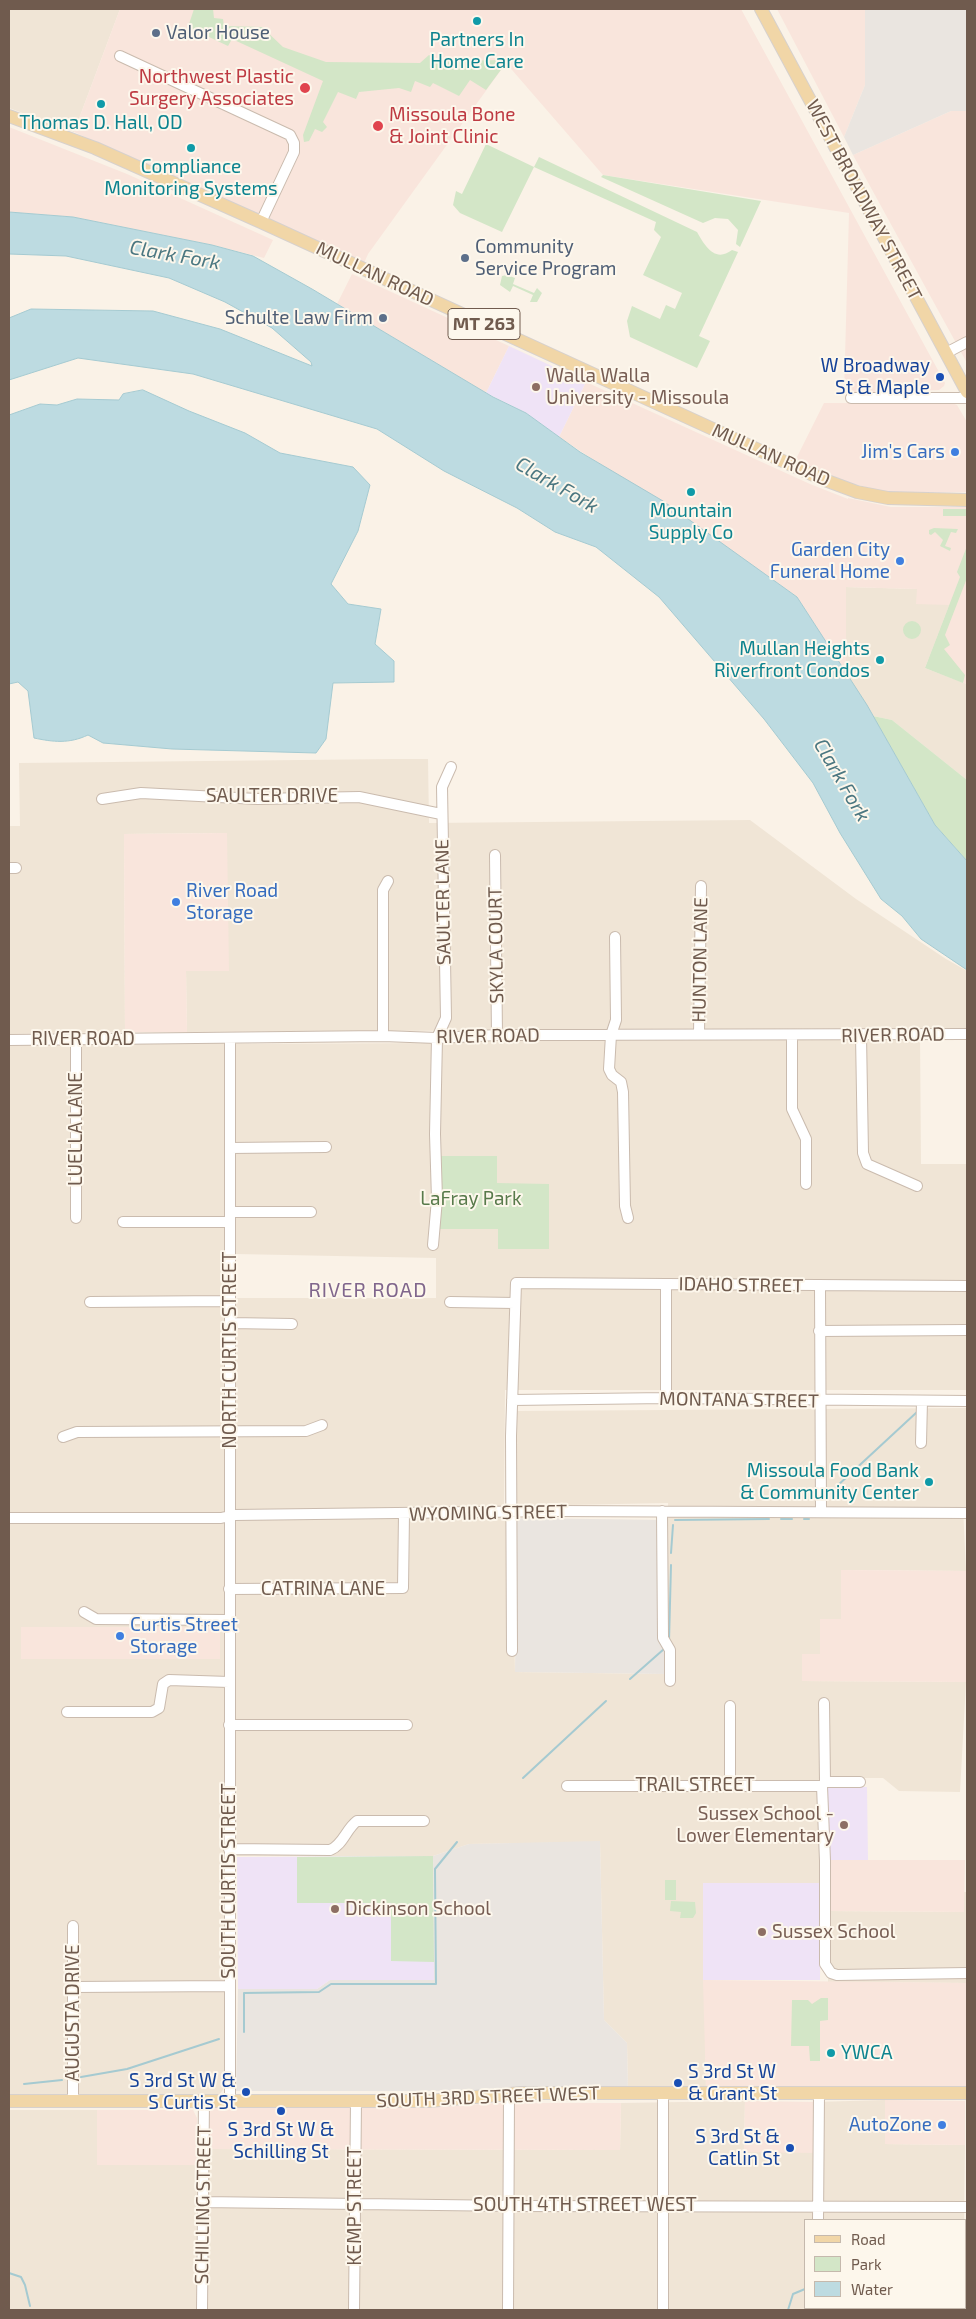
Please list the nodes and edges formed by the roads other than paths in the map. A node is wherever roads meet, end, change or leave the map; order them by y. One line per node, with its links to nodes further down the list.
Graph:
1 (761, 9): 7 (main road, WEST BROADWAY STREET)
2 (120, 56): 4 (street)
3 (9, 116): 4 (main road, MULLAN ROAD / MT 263)
4 (261, 222): 11 (main road, MULLAN ROAD / MT 263)
5 (967, 342): 7 (street)
6 (967, 347): 7 (street)
7 (947, 355): 8 (main road, WEST BROADWAY STREET)
8 (967, 392)
9 (852, 398): 10 (street)
10 (967, 398)
11 (967, 500)
12 (451, 767): 14 (street, SAULTER LANE)
13 (102, 799): 14 (street, SAULTER DRIVE)
14 (442, 814): 26 (street, SAULTER LANE)
15 (495, 855): 21 (street, SKYLA COURT)
16 (388, 881): 24 (street)
17 (701, 886): 19 (street, HUNTON LANE)
18 (616, 937): 22 (street)
19 (699, 1034): 22 (street, RIVER ROAD); 25 (street, RIVER ROAD)
20 (967, 1034): 23 (street, RIVER ROAD)
21 (497, 1035): 22 (street, RIVER ROAD); 26 (street, RIVER ROAD)
22 (611, 1035): 37 (street)
23 (861, 1035): 25 (street, RIVER ROAD); 33 (street)
24 (382, 1036): 26 (street, RIVER ROAD); 27 (street, RIVER ROAD)
25 (792, 1036): 32 (street)
26 (437, 1038): 39 (street, SAULTER LANE)
27 (230, 1039): 29 (street, RIVER ROAD); 31 (street, NORTH CURTIS STREET)
28 (9, 1040): 29 (street, RIVER ROAD)
29 (76, 1040): 36 (street, LUELLA LANE)
30 (326, 1147): 31 (street)
31 (230, 1148): 35 (street, NORTH CURTIS STREET)
32 (806, 1184)
33 (917, 1186)
34 (311, 1212): 35 (street)
35 (230, 1217): 38 (street); 43 (street, NORTH CURTIS STREET)
36 (76, 1218)
37 (628, 1218)
38 (123, 1222)
39 (433, 1245)
40 (666, 1284): 41 (street, IDAHO STREET); 46 (street, IDAHO STREET); 51 (street)
41 (820, 1286): 42 (street, IDAHO STREET); 50 (street)
42 (967, 1286)
43 (230, 1301): 44 (street); 47 (street, NORTH CURTIS STREET)
44 (90, 1302)
45 (450, 1302): 46 (street)
46 (515, 1302): 52 (street)
47 (230, 1323): 48 (street); 57 (street, NORTH CURTIS STREET)
48 (292, 1324)
49 (967, 1330): 50 (street)
50 (819, 1332): 53 (street)
51 (666, 1398): 52 (street, MONTANA STREET); 53 (street, MONTANA STREET)
52 (512, 1400): 62 (street)
53 (821, 1401): 54 (street, MONTANA STREET); 61 (street)
54 (922, 1401): 55 (street, MONTANA STREET); 59 (street)
55 (967, 1401)
56 (322, 1425): 57 (street)
57 (230, 1430): 58 (street); 65 (street, NORTH CURTIS STREET)
58 (63, 1437)
59 (922, 1443)
60 (662, 1511): 61 (street, WYOMING STREET); 62 (street, WYOMING STREET); 73 (street)
61 (821, 1511): 63 (street, WYOMING STREET)
62 (511, 1512): 64 (street, WYOMING STREET); 70 (street)
63 (967, 1512)
64 (404, 1514): 65 (street, WYOMING STREET); 67 (street, CATRINA LANE)
65 (229, 1517): 66 (street, WYOMING STREET); 67 (street, NORTH CURTIS STREET)
66 (9, 1518)
67 (229, 1589): 69 (street, NORTH CURTIS STREET)
68 (84, 1612): 69 (street)
69 (229, 1620): 71 (street, NORTH CURTIS STREET)
70 (512, 1651)
71 (229, 1662): 72 (street, SOUTH CURTIS STREET)
72 (229, 1682): 76 (street); 77 (street, SOUTH CURTIS STREET)
73 (670, 1682)
74 (824, 1703): 80 (street)
75 (730, 1706): 81 (street)
76 (67, 1712)
77 (229, 1725): 78 (street); 84 (street, SOUTH CURTIS STREET)
78 (406, 1725)
79 (860, 1782): 80 (street, TRAIL STREET)
80 (823, 1784): 81 (street, TRAIL STREET); 86 (street)
81 (730, 1785): 82 (street, TRAIL STREET)
82 (567, 1786)
83 (424, 1821): 84 (street)
84 (229, 1850): 87 (street, SOUTH CURTIS STREET)
85 (73, 1926): 88 (street, AUGUSTA DRIVE)
86 (967, 1973)
87 (230, 1986): 88 (street); 96 (street, SOUTH CURTIS STREET)
88 (73, 1988): 93 (street, AUGUSTA DRIVE)
89 (967, 2093): 92 (main road, SOUTH 3RD STREET WEST)
90 (509, 2094): 91 (main road, SOUTH 3RD STREET WEST); 97 (main road, SOUTH 3RD STREET WEST); 100 (street)
91 (664, 2094): 92 (main road, SOUTH 3RD STREET WEST); 101 (street)
92 (819, 2094): 102 (street)
93 (73, 2100): 94 (main road, SOUTH 3RD STREET WEST); 95 (main road, SOUTH 3RD STREET WEST)
94 (204, 2100): 96 (main road, SOUTH 3RD STREET WEST); 98 (street, SCHILLING STREET)
95 (9, 2101)
96 (230, 2101): 97 (main road, SOUTH 3RD STREET WEST)
97 (356, 2101): 99 (street, KEMP STREET)
98 (202, 2202): 99 (street, SOUTH 4TH STREET WEST); 105 (street, SCHILLING STREET)
99 (354, 2204): 100 (street, SOUTH 4TH STREET WEST); 106 (street, KEMP STREET)
100 (508, 2205): 101 (street, SOUTH 4TH STREET WEST); 107 (street)
101 (663, 2206): 102 (street, SOUTH 4TH STREET WEST); 108 (street)
102 (818, 2207): 103 (street, SOUTH 4TH STREET WEST); 104 (street)
103 (967, 2207)
104 (818, 2219)
105 (202, 2310)
106 (354, 2310)
107 (508, 2310)
108 (662, 2310)

